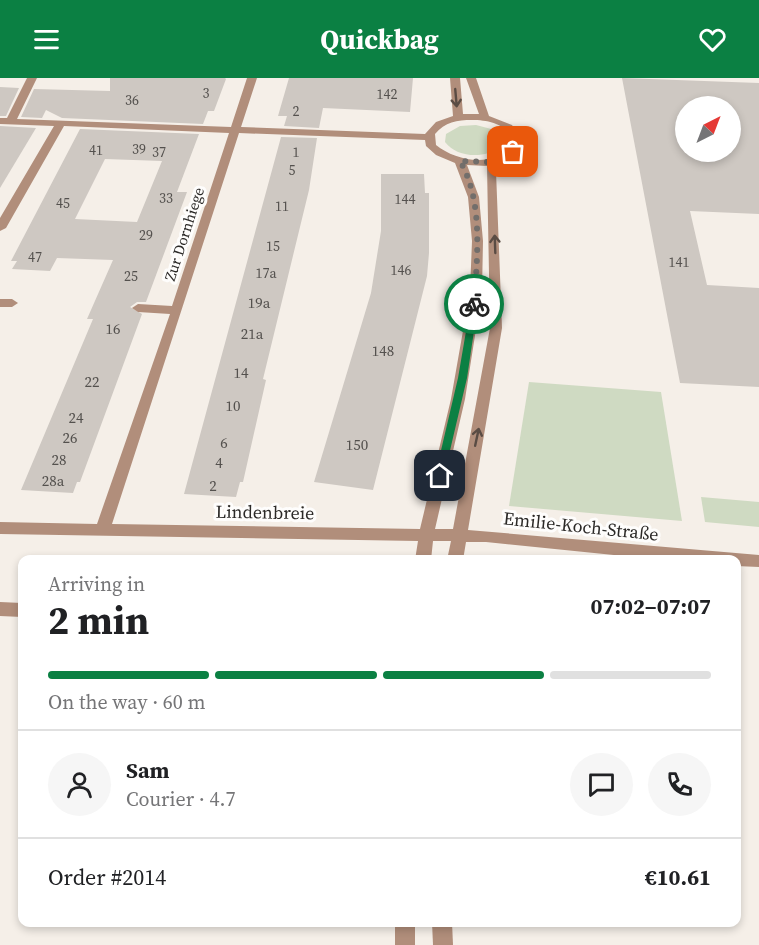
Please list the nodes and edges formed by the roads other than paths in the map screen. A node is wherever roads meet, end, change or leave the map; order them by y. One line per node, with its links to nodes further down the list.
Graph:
1 (32, 78): 7 (street)
2 (252, 78): 9 (street, Zur Dornhiege)
3 (455, 78): 5 (street, one-way to 5)
4 (471, 78): 6 (street)
5 (458, 118): 6 (street); 10 (street)
6 (485, 118): 12 (street)
7 (6, 121): 8 (street)
8 (60, 124): 9 (street); 13 (street)
9 (235, 130): 10 (street); 15 (street, Zur Dornhiege)
10 (429, 137): 11 (street)
11 (460, 161): 12 (street); 18 (street)
12 (494, 161): 19 (street, one-way to 12)
13 (0, 228)
14 (138, 308): 15 (street, Zur Dornhiege)
15 (177, 310): 17 (street)
16 (0, 528): 17 (street, Lindenbreie)
17 (103, 528): 18 (street, Lindenbreie)
18 (426, 535): 19 (street, Emilie-Koch-Straße); 20 (street)
19 (458, 536): 21 (street); 22 (street, Emilie-Koch-Straße)
20 (424, 555)
21 (456, 555)
22 (677, 555)
23 (741, 560): 24 (street, Emilie-Koch-Straße)
24 (759, 561)
25 (0, 609): 26 (street)
26 (18, 610)
27 (405, 927): 29 (street)
28 (442, 927): 30 (street)
29 (405, 945)
30 (443, 945)

